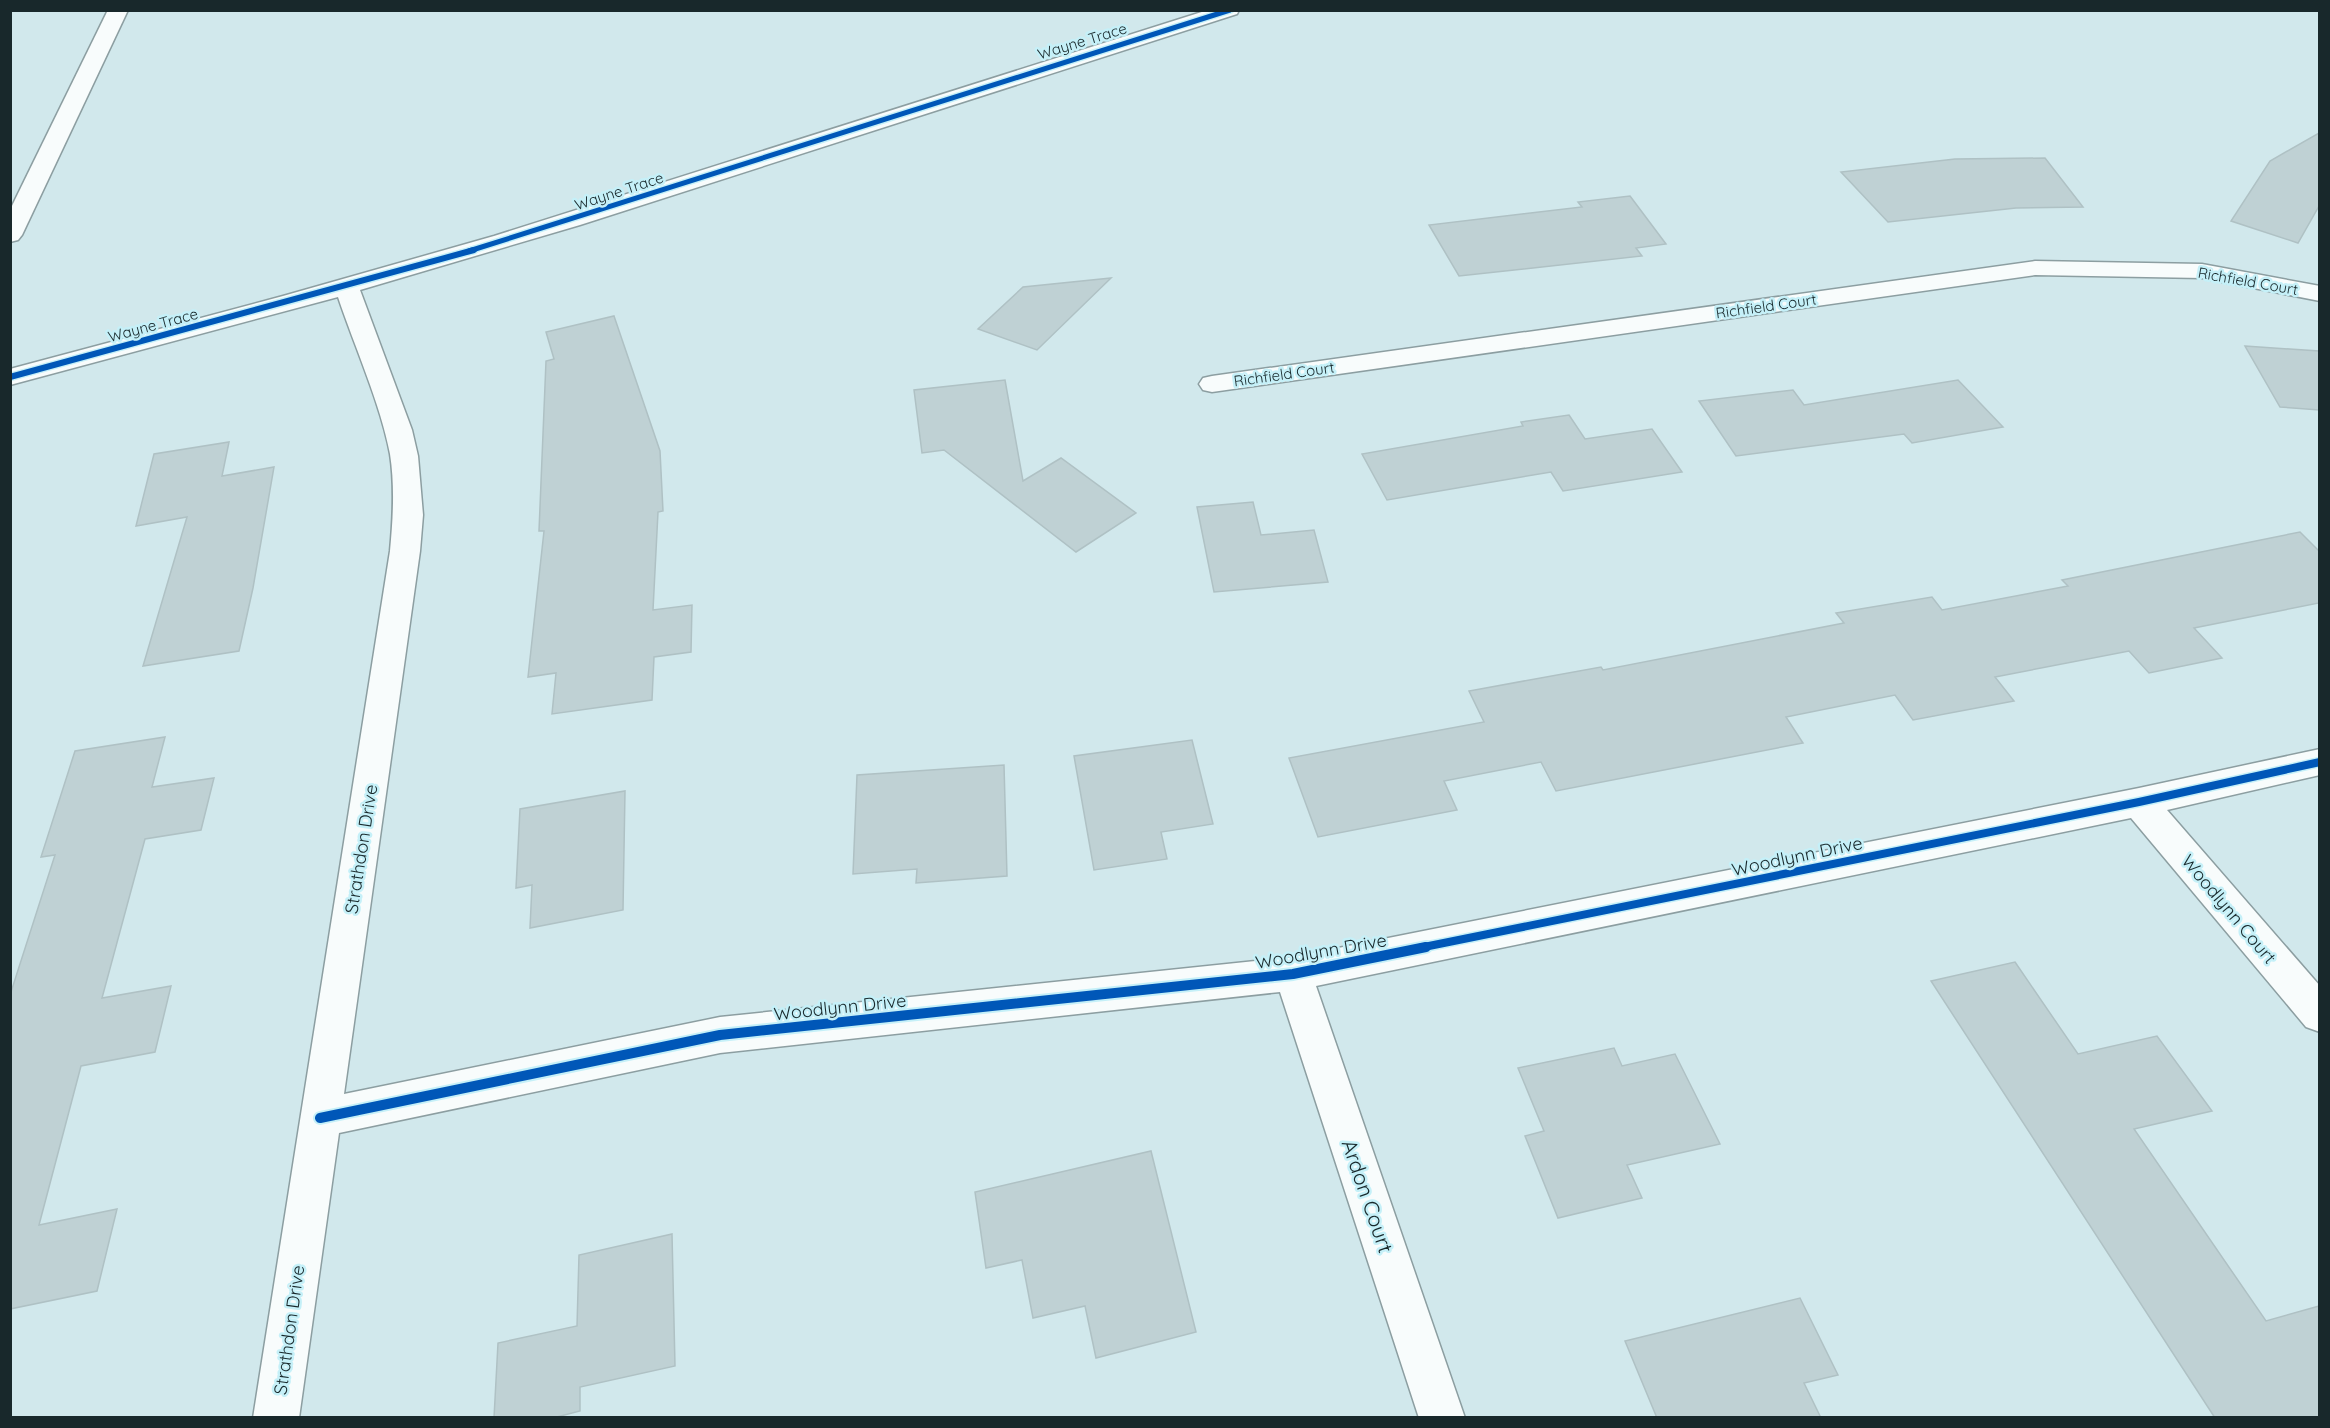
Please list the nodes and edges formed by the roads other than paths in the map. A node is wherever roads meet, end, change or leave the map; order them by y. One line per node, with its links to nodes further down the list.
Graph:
1 (118, 10): 3 (street)
2 (1230, 10): 4 (street, Wayne Trace)
3 (10, 235)
4 (347, 288): 6 (street, Wayne Trace); 12 (street, Strathdon Drive)
5 (2319, 294): 7 (street, Richfield Court)
6 (10, 377)
7 (1212, 384)
8 (2319, 762): 9 (street, Woodlynn Drive)
9 (2139, 802): 10 (street, Woodlynn Drive); 11 (street, Woodlynn Court)
10 (1293, 974): 12 (street, Woodlynn Drive); 14 (street, Ardon Court)
11 (2319, 1015)
12 (320, 1118): 13 (street, Strathdon Drive)
13 (276, 1418)
14 (1442, 1418)

